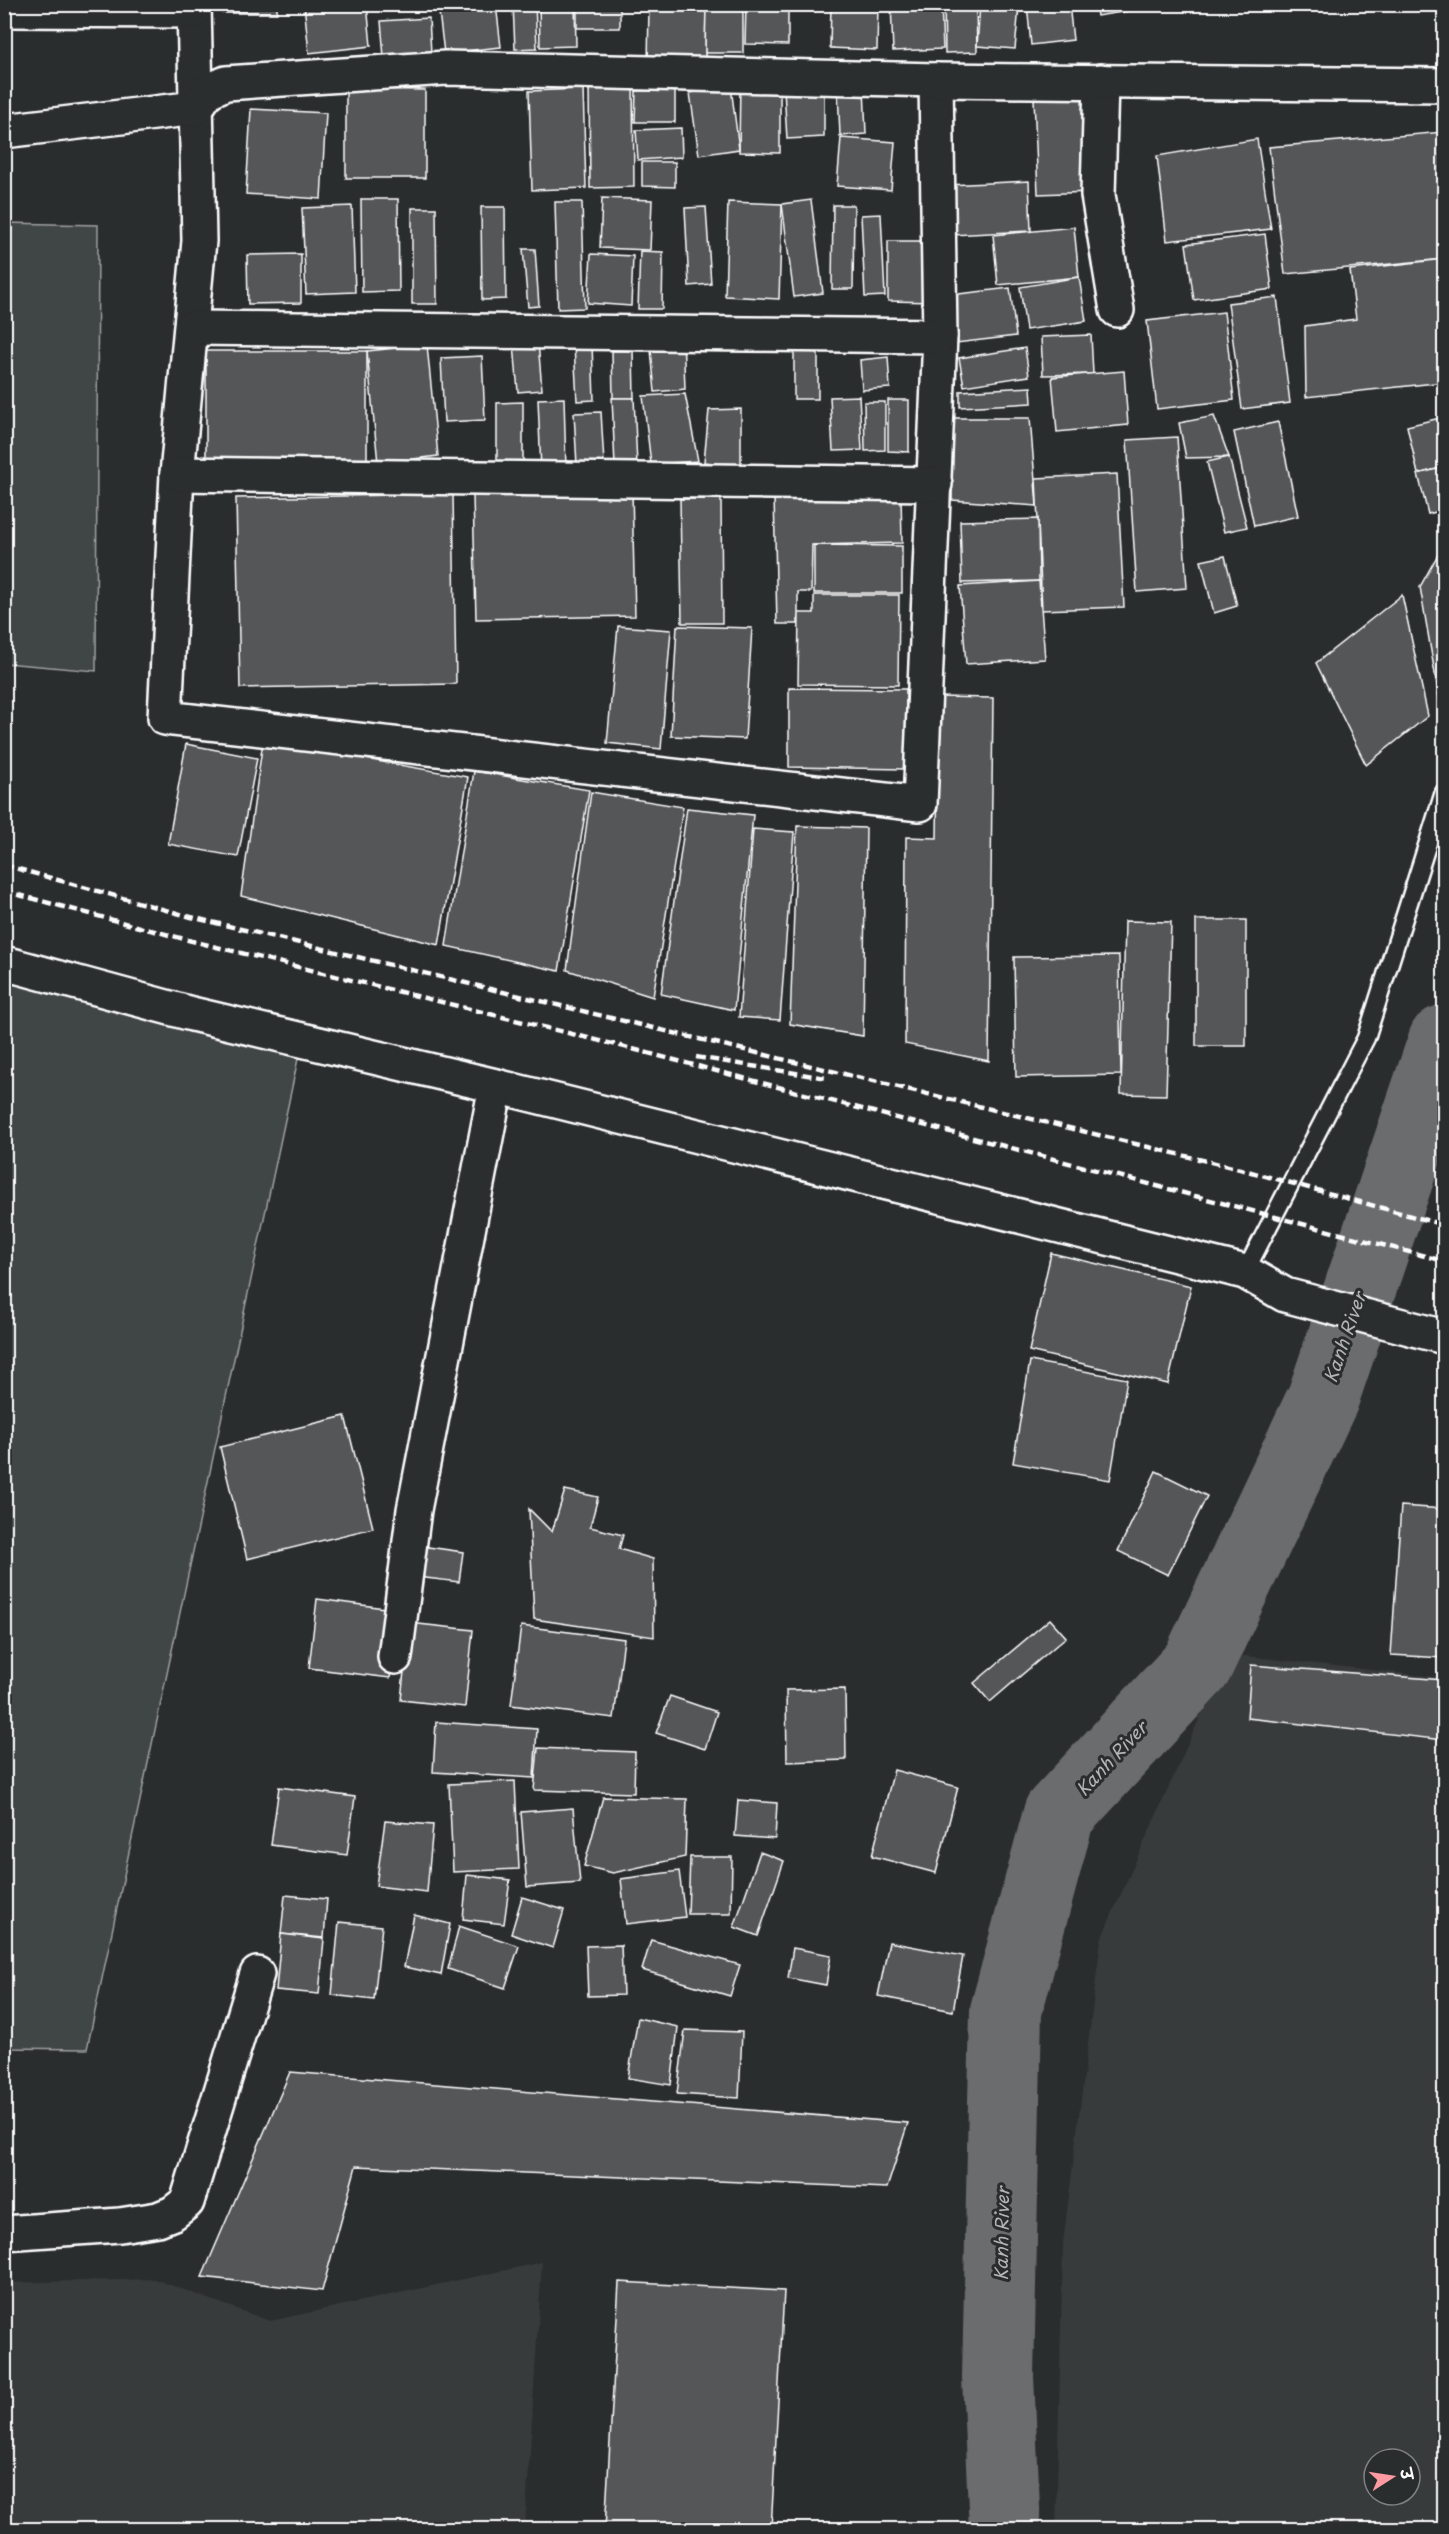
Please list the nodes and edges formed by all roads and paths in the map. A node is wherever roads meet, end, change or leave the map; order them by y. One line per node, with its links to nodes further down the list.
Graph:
1 (194, 8): 2 (street); 6 (street)
2 (4, 10)
3 (936, 80): 4 (street); 6 (street); 10 (street)
4 (1101, 81): 5 (street); 8 (street)
5 (1444, 85)
6 (196, 108): 7 (street); 9 (street)
7 (4, 131)
8 (1118, 310)
9 (192, 328): 10 (street); 11 (street)
10 (940, 336): 12 (street)
11 (177, 474): 12 (street); 12 (street)
12 (935, 484)
13 (1444, 792): 16 (lane)
14 (4, 963): 15 (street)
15 (496, 1086): 16 (street); 18 (street)
16 (1245, 1272): 17 (street)
17 (1444, 1337)
18 (396, 1657)
19 (257, 1974): 20 (street)
20 (4, 2233)

